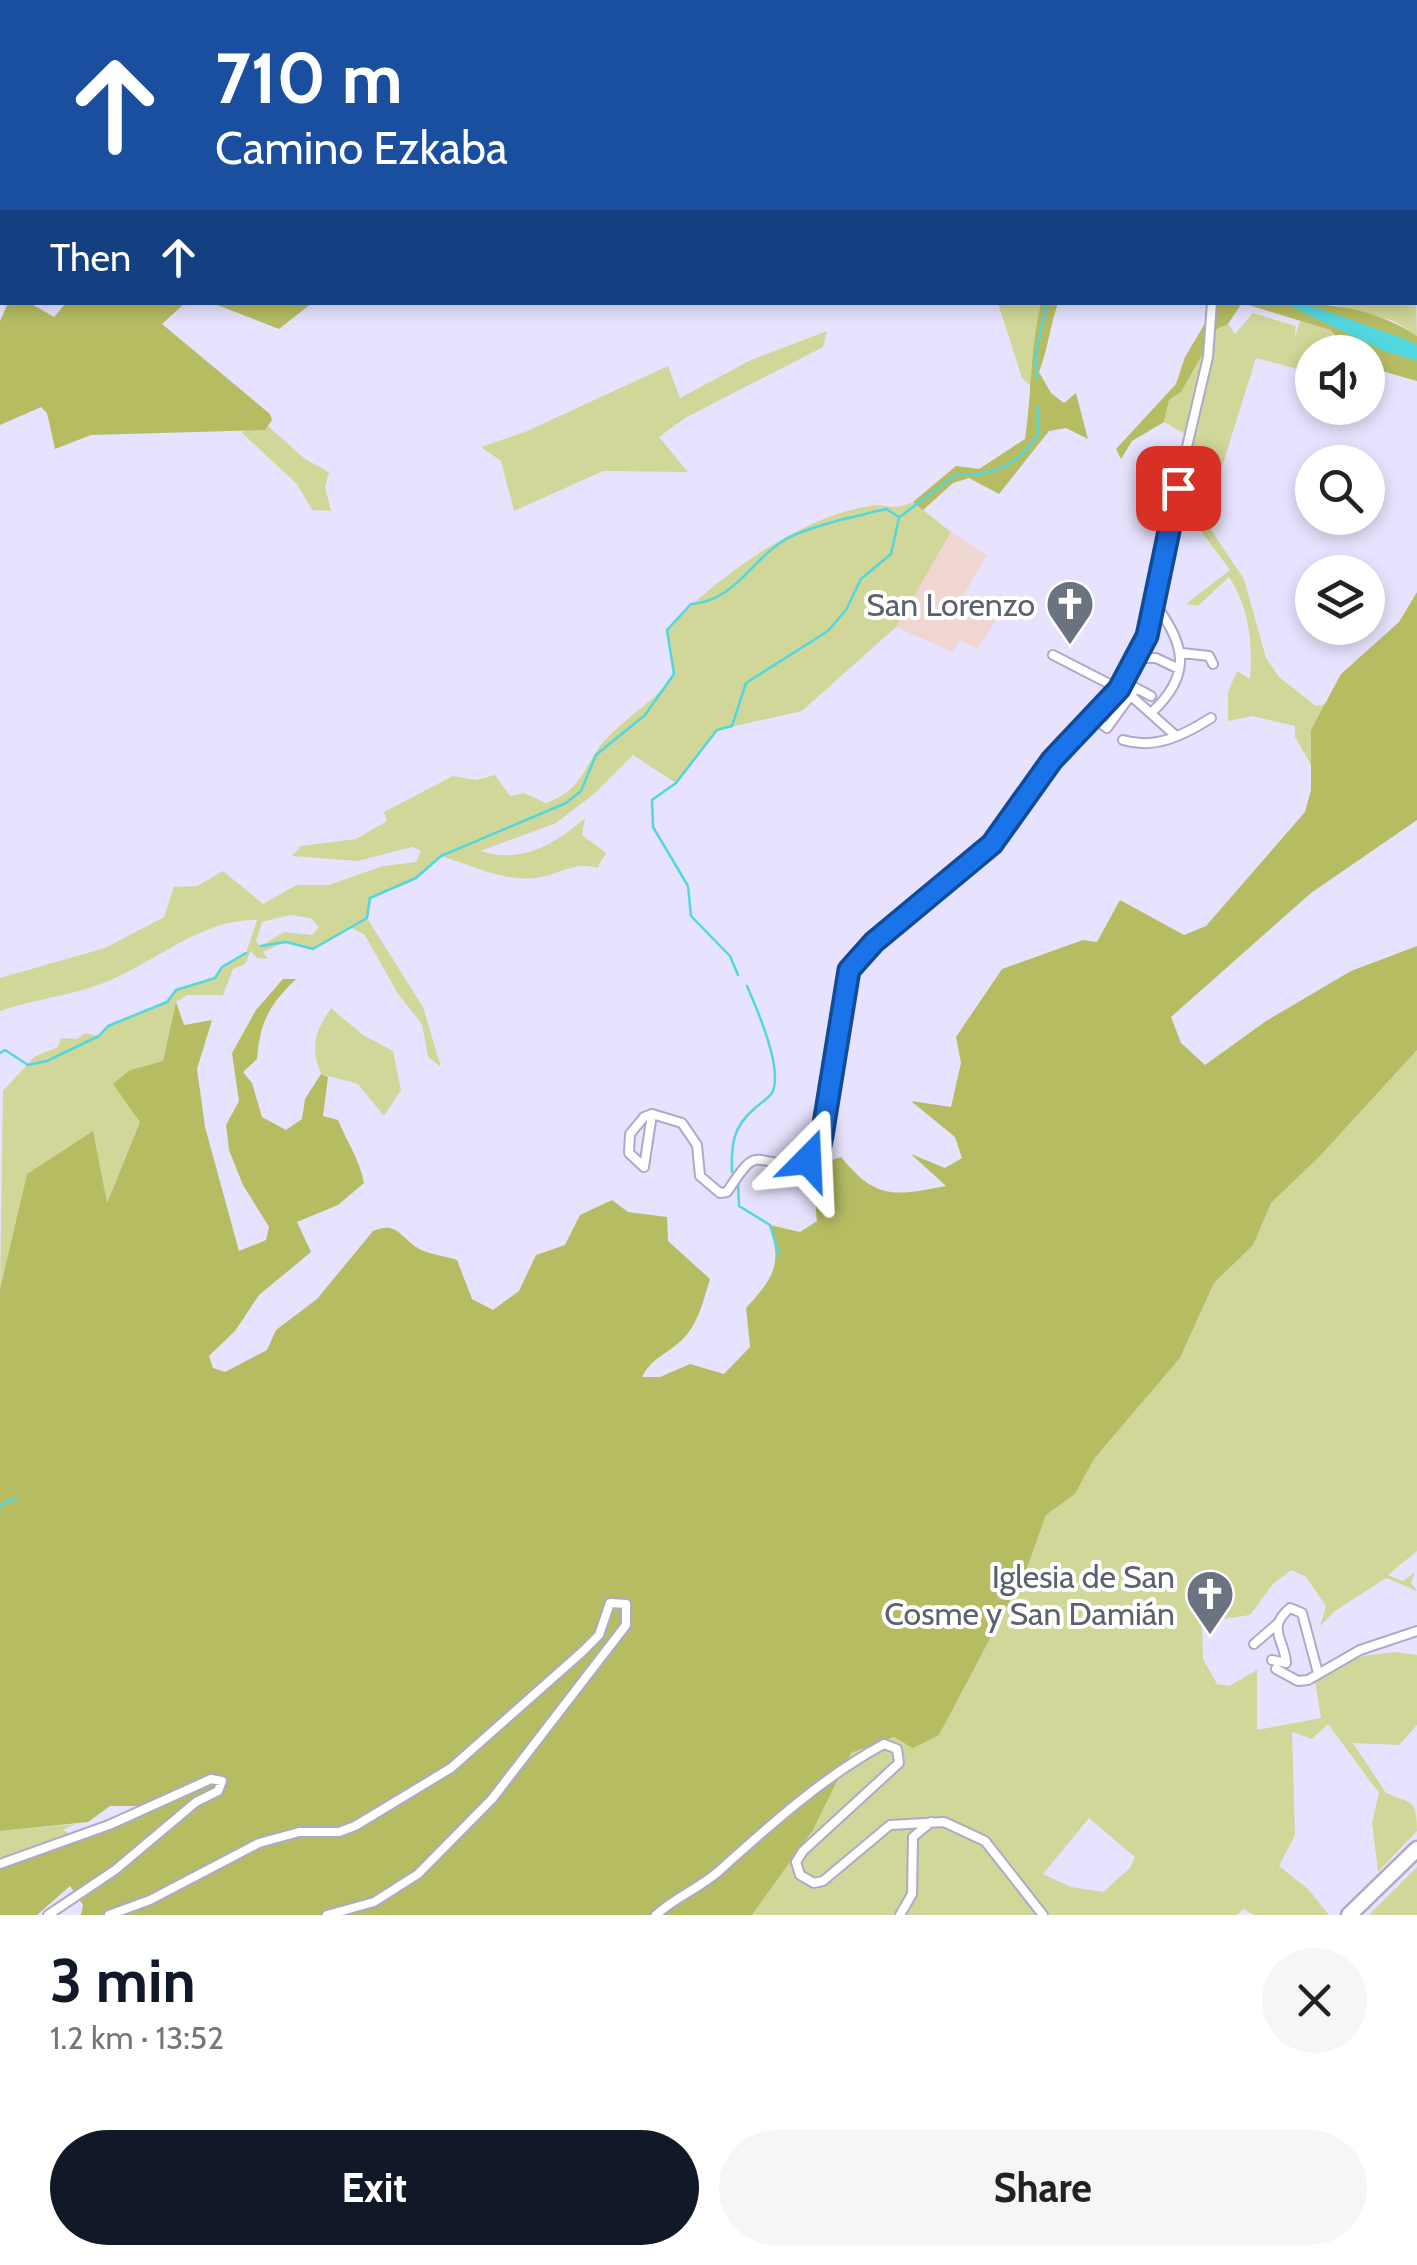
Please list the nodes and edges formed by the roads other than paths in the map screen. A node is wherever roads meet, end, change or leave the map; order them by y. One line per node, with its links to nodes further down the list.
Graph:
1 (1212, 305): 2 (street)
2 (1153, 600): 3 (street); 5 (street)
3 (1182, 653): 6 (street); 7 (street)
4 (1053, 655): 8 (street)
5 (1136, 658): 7 (street); 8 (street)
6 (1213, 664)
7 (1179, 670): 11 (street)
8 (1119, 689): 9 (street); 12 (street)
9 (1129, 694): 10 (street); 11 (street); 12 (street)
10 (1151, 696)
11 (1152, 712): 14 (street)
12 (1092, 717): 18 (street)
13 (1211, 718): 15 (street)
14 (1162, 724): 15 (street); 17 (street)
15 (1176, 736): 17 (street)
16 (1123, 740): 17 (street)
17 (1153, 744)
18 (652, 1114): 18 (street)
19 (1277, 1624): 21 (street); 23 (street); 24 (street)
20 (1293, 1626): 21 (street)
21 (1304, 1627): 26 (street)
22 (1417, 1631): 26 (street)
23 (1254, 1644)
24 (1286, 1662): 25 (street); 25 (street)
25 (1289, 1673): 26 (street)
26 (1318, 1674)
27 (932, 1822): 34 (street); 35 (street); 36 (street)
28 (1417, 1849): 37 (highway)
29 (1417, 1859): 38 (highway)
30 (0, 1864): 31 (street)
31 (48, 1915)
32 (109, 1915): 33 (street)
33 (327, 1915)
34 (656, 1915)
35 (900, 1915)
36 (1043, 1915)
37 (1349, 1915)
38 (1360, 1915)

